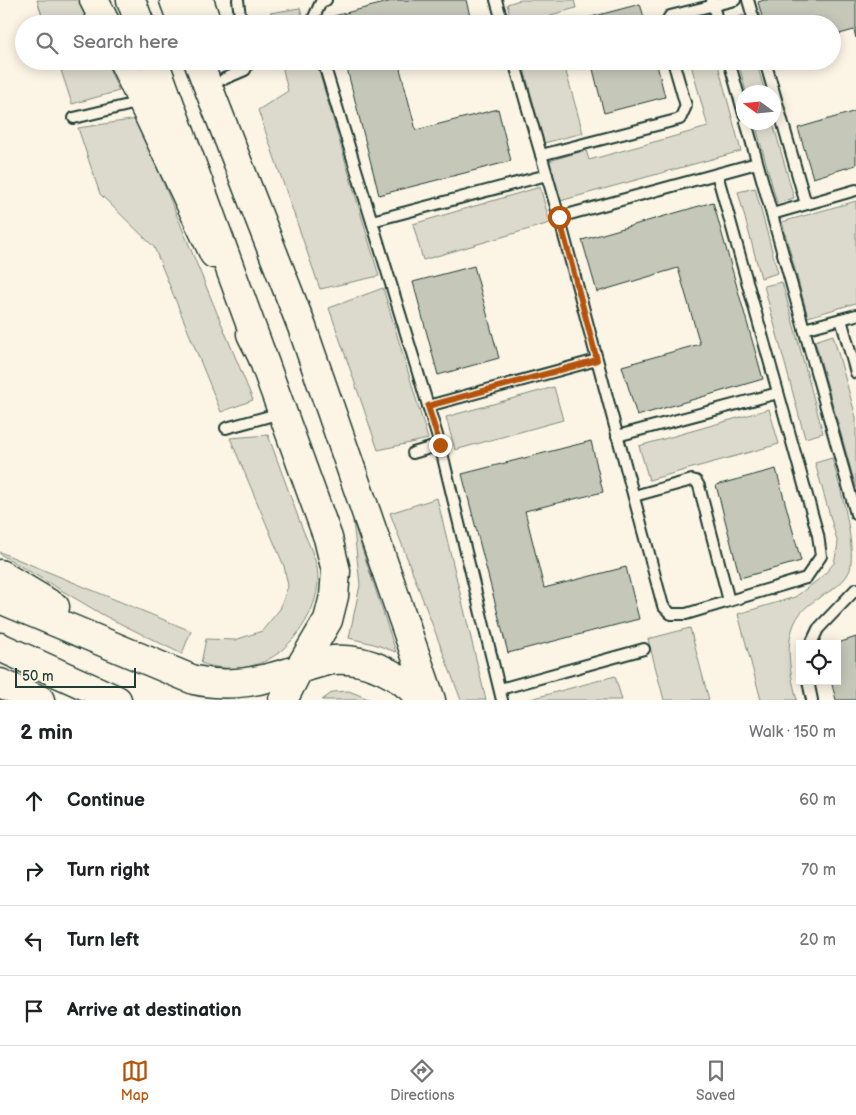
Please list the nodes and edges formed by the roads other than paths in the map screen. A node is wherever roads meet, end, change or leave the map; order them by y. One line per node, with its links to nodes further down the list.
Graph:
1 (94, 0): 11 (main road)
2 (131, 0): 12 (main road)
3 (174, 0): 13 (main road)
4 (199, 0): 14 (main road)
5 (238, 0): 15 (lane)
6 (326, 0): 16 (lane)
7 (496, 0): 17 (lane)
8 (735, 0): 10 (lane)
9 (748, 0): 19 (lane)
10 (712, 3): 18 (lane)
11 (102, 15)
12 (137, 15)
13 (180, 15)
14 (204, 15)
15 (240, 15)
16 (315, 15)
17 (500, 15)
18 (673, 15)
19 (752, 15)
20 (127, 70): 31 (main road)
21 (157, 70): 47 (main road)
22 (202, 70): 45 (main road)
23 (222, 70): 24 (lane); 45 (main road)
24 (245, 70)
25 (327, 70): 42 (lane)
26 (517, 70): 34 (lane)
27 (676, 70): 34 (lane)
28 (732, 70): 30 (lane)
29 (768, 70): 39 (lane)
30 (736, 86)
31 (142, 101): 32 (lane); 47 (main road)
32 (74, 118)
33 (748, 130): 35 (lane)
34 (541, 155): 37 (lane)
35 (757, 162): 36 (lane); 40 (lane)
36 (717, 174): 41 (lane); 50 (lane)
37 (547, 175): 41 (lane); 42 (lane)
38 (856, 190): 39 (lane)
39 (806, 204): 40 (lane)
40 (772, 214): 46 (lane)
41 (559, 217): 48 (lane)
42 (372, 222): 51 (lane)
43 (856, 315): 44 (lane)
44 (841, 319): 46 (lane); 49 (lane)
45 (302, 327): 75 (main road)
46 (804, 329): 58 (lane)
47 (262, 356): 52 (main road)
48 (597, 360): 51 (lane); 54 (lane)
49 (856, 373)
50 (778, 393): 54 (lane); 62 (lane)
51 (428, 406): 55 (lane)
52 (282, 412): 53 (lane); 67 (main road)
53 (226, 428)
54 (617, 436): 57 (lane)
55 (440, 445): 56 (lane); 70 (lane)
56 (412, 453)
57 (634, 496): 62 (lane); 62 (lane)
58 (856, 514)
59 (0, 574): 66 (main road)
60 (855, 592): 63 (lane)
61 (0, 599): 66 (main road)
62 (729, 601)
63 (813, 640)
64 (0, 648): 72 (main road)
65 (644, 650): 70 (lane)
66 (144, 660): 67 (main road)
67 (299, 670): 73 (main road); 74 (main road)
68 (0, 684): 71 (main road)
69 (809, 685): 77 (lane)
70 (500, 689): 76 (lane)
71 (40, 700)
72 (117, 700)
73 (283, 700)
74 (422, 700)
75 (431, 700)
76 (502, 700)
77 (812, 700)

